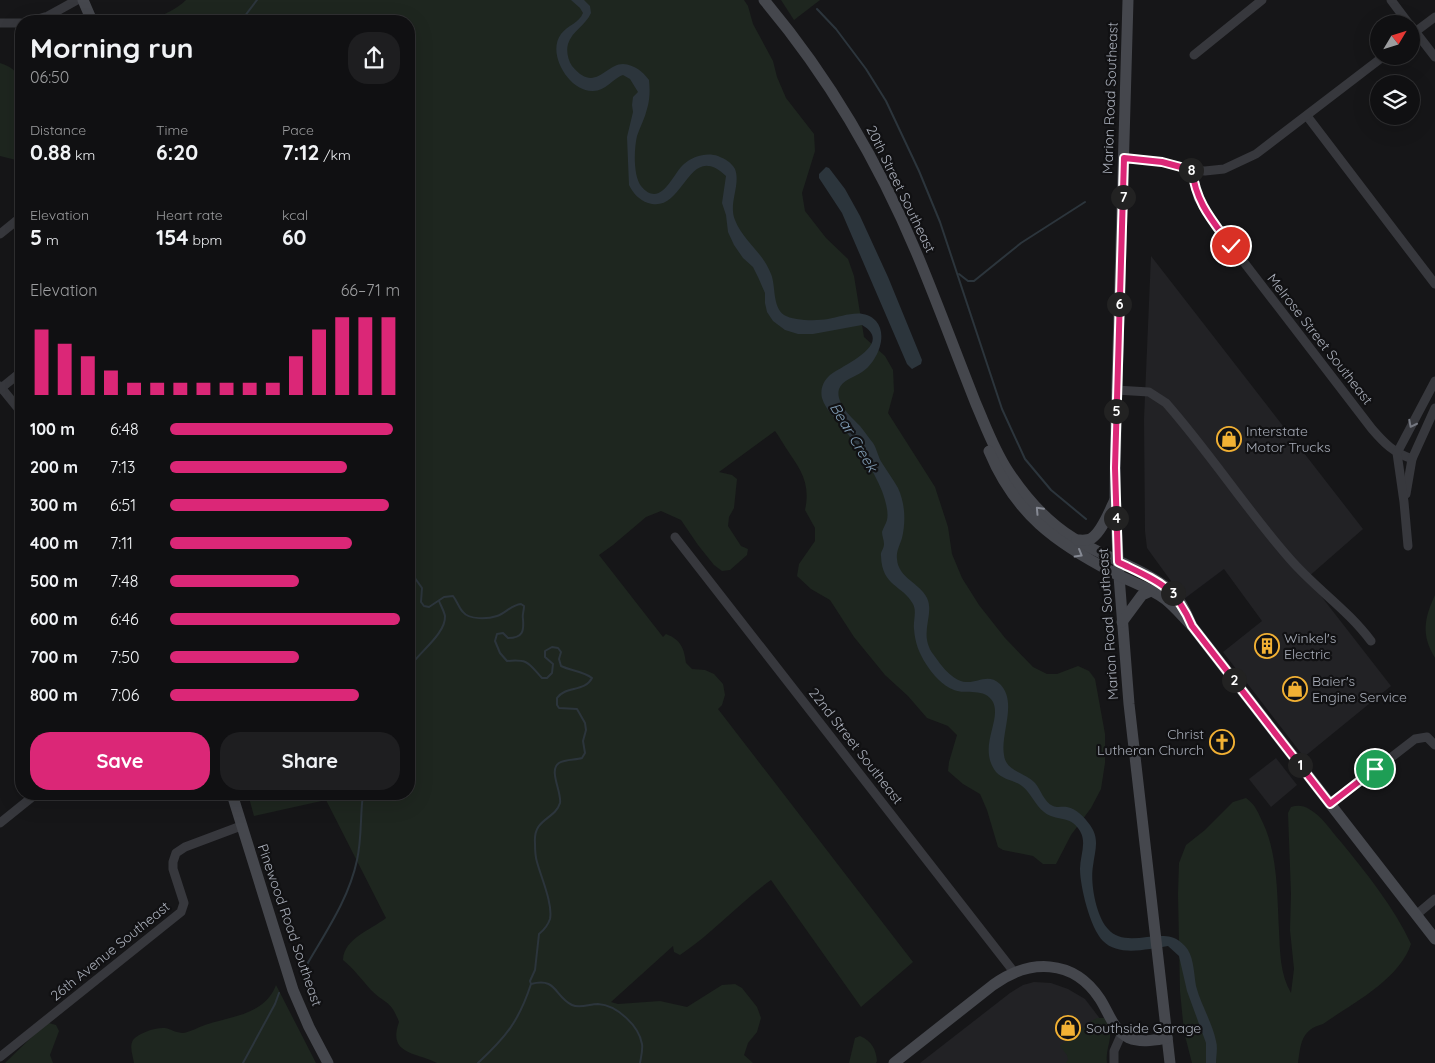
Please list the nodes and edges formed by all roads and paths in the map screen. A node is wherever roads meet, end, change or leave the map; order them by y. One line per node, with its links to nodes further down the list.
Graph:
1 (77, 0): 7 (street)
2 (84, 0): 8 (street)
3 (764, 0): 24 (street, 20th Street Southeast)
4 (1128, 0): 19 (street, Marion Road Southeast)
5 (1262, 0): 15 (street)
6 (1391, 0): 9 (street)
7 (49, 15)
8 (90, 15)
9 (1402, 15)
10 (1435, 17): 13 (street)
11 (0, 23): 12 (street)
12 (15, 23)
13 (1420, 25)
14 (1420, 39): 16 (street)
15 (1194, 55)
16 (1435, 57)
17 (1372, 65): 18 (street)
18 (1307, 116): 20 (street); 23 (street)
19 (1124, 158): 20 (street); 28 (street, Marion Road Southeast)
20 (1192, 170): 31 (street, Melrose Street Southeast)
21 (15, 222): 22 (street)
22 (0, 234)
23 (1435, 284)
24 (955, 353): 36 (street, 20th Street Southeast, one-way to 24); 39 (street, 20th Street Southeast, one-way to 39)
25 (15, 377): 27 (street)
26 (1435, 380): 31 (street, one-way to 31)
27 (1, 388): 29 (street)
28 (1116, 390): 33 (street, Marion Road Southeast); 43 (street)
29 (15, 405)
30 (1435, 408): 32 (street)
31 (1397, 453): 32 (street, Melrose Street Southeast); 34 (street)
32 (1412, 459): 34 (street)
33 (1115, 499): 36 (street); 38 (street, Marion Road Southeast)
34 (1404, 502): 37 (street)
35 (675, 537): 53 (street, 22nd Street Southeast)
36 (1077, 540): 38 (street, 20th Street Southeast)
37 (1408, 546)
38 (1118, 562): 39 (street, Marion Road Southeast); 42 (street, 20th Street Southeast)
39 (1119, 576): 40 (street, 20th Street Southeast); 41 (street, Marion Road Southeast)
40 (1151, 591): 41 (street); 42 (street, 20th Street Southeast)
41 (1122, 622): 55 (street, Marion Road Southeast)
42 (1192, 626): 47 (street, 20th Street Southeast)
43 (1371, 641)
44 (1435, 745): 47 (street)
45 (28, 800): 48 (street)
46 (234, 800): 49 (street, Pinewood Road Southeast)
47 (1330, 804): 51 (street, 20th Street Southeast)
48 (0, 822)
49 (241, 826): 56 (street, 26th Avenue Southeast); 57 (street, Pinewood Road Southeast)
50 (1435, 900): 51 (street)
51 (1416, 915): 52 (street, 20th Street Southeast)
52 (1435, 939)
53 (1014, 972): 54 (street); 58 (street)
54 (1122, 1033): 55 (street); 59 (street)
55 (1167, 1038): 60 (street, Marion Road Southeast)
56 (0, 1057)
57 (328, 1063)
58 (894, 1063)
59 (1114, 1063)
60 (1170, 1063)

